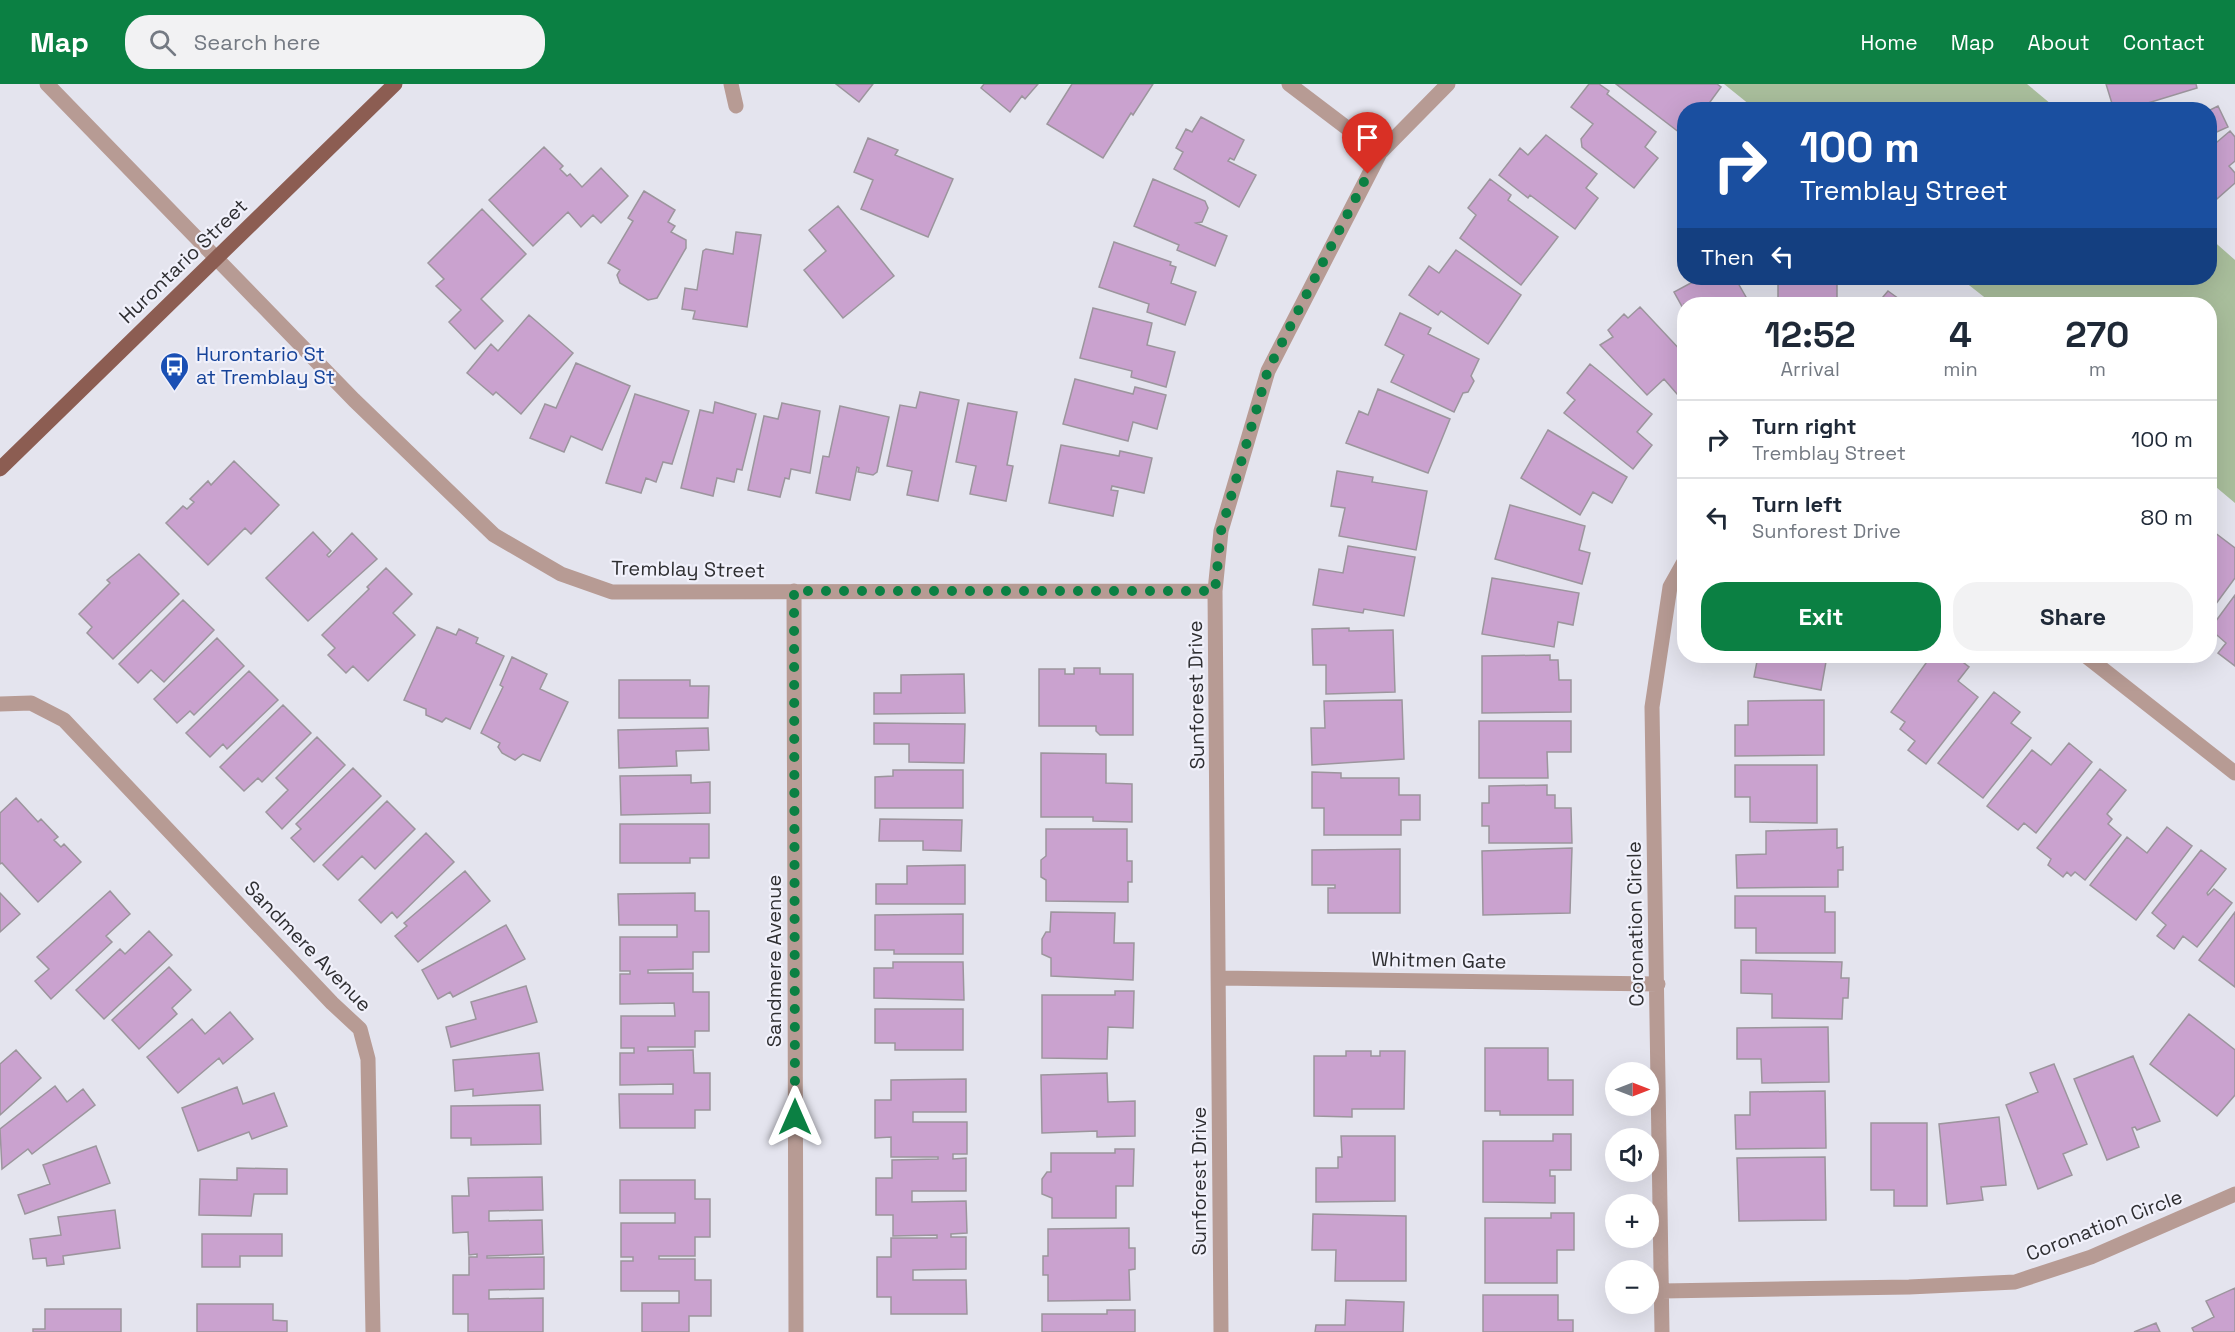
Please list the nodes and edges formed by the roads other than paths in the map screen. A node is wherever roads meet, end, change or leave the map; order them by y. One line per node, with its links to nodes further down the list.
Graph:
1 (47, 84): 8 (street, Tremblay Street)
2 (395, 84): 8 (main road, Hurontario Street)
3 (731, 84): 6 (street)
4 (1289, 84): 7 (street)
5 (1449, 84): 7 (street, Sunforest Drive)
6 (736, 106)
7 (1380, 153): 12 (street, Sunforest Drive)
8 (217, 258): 9 (main road, Hurontario Street); 11 (street, Tremblay Street)
9 (0, 469)
10 (1677, 574): 17 (street, Coronation Circle)
11 (794, 591): 12 (street, Tremblay Street); 21 (street, Sandmere Avenue)
12 (1215, 591): 16 (street, Sunforest Drive)
13 (2095, 663): 15 (street)
14 (0, 704): 20 (street, Sandmere Avenue)
15 (2235, 773)
16 (1220, 978): 17 (street, Whitmen Gate); 22 (street, Sunforest Drive)
17 (1658, 984): 19 (street, Coronation Circle)
18 (2235, 1194): 19 (street, Coronation Circle)
19 (1662, 1291): 23 (street, Coronation Circle)
20 (373, 1332)
21 (795, 1332)
22 (1221, 1332)
23 (1662, 1332)

